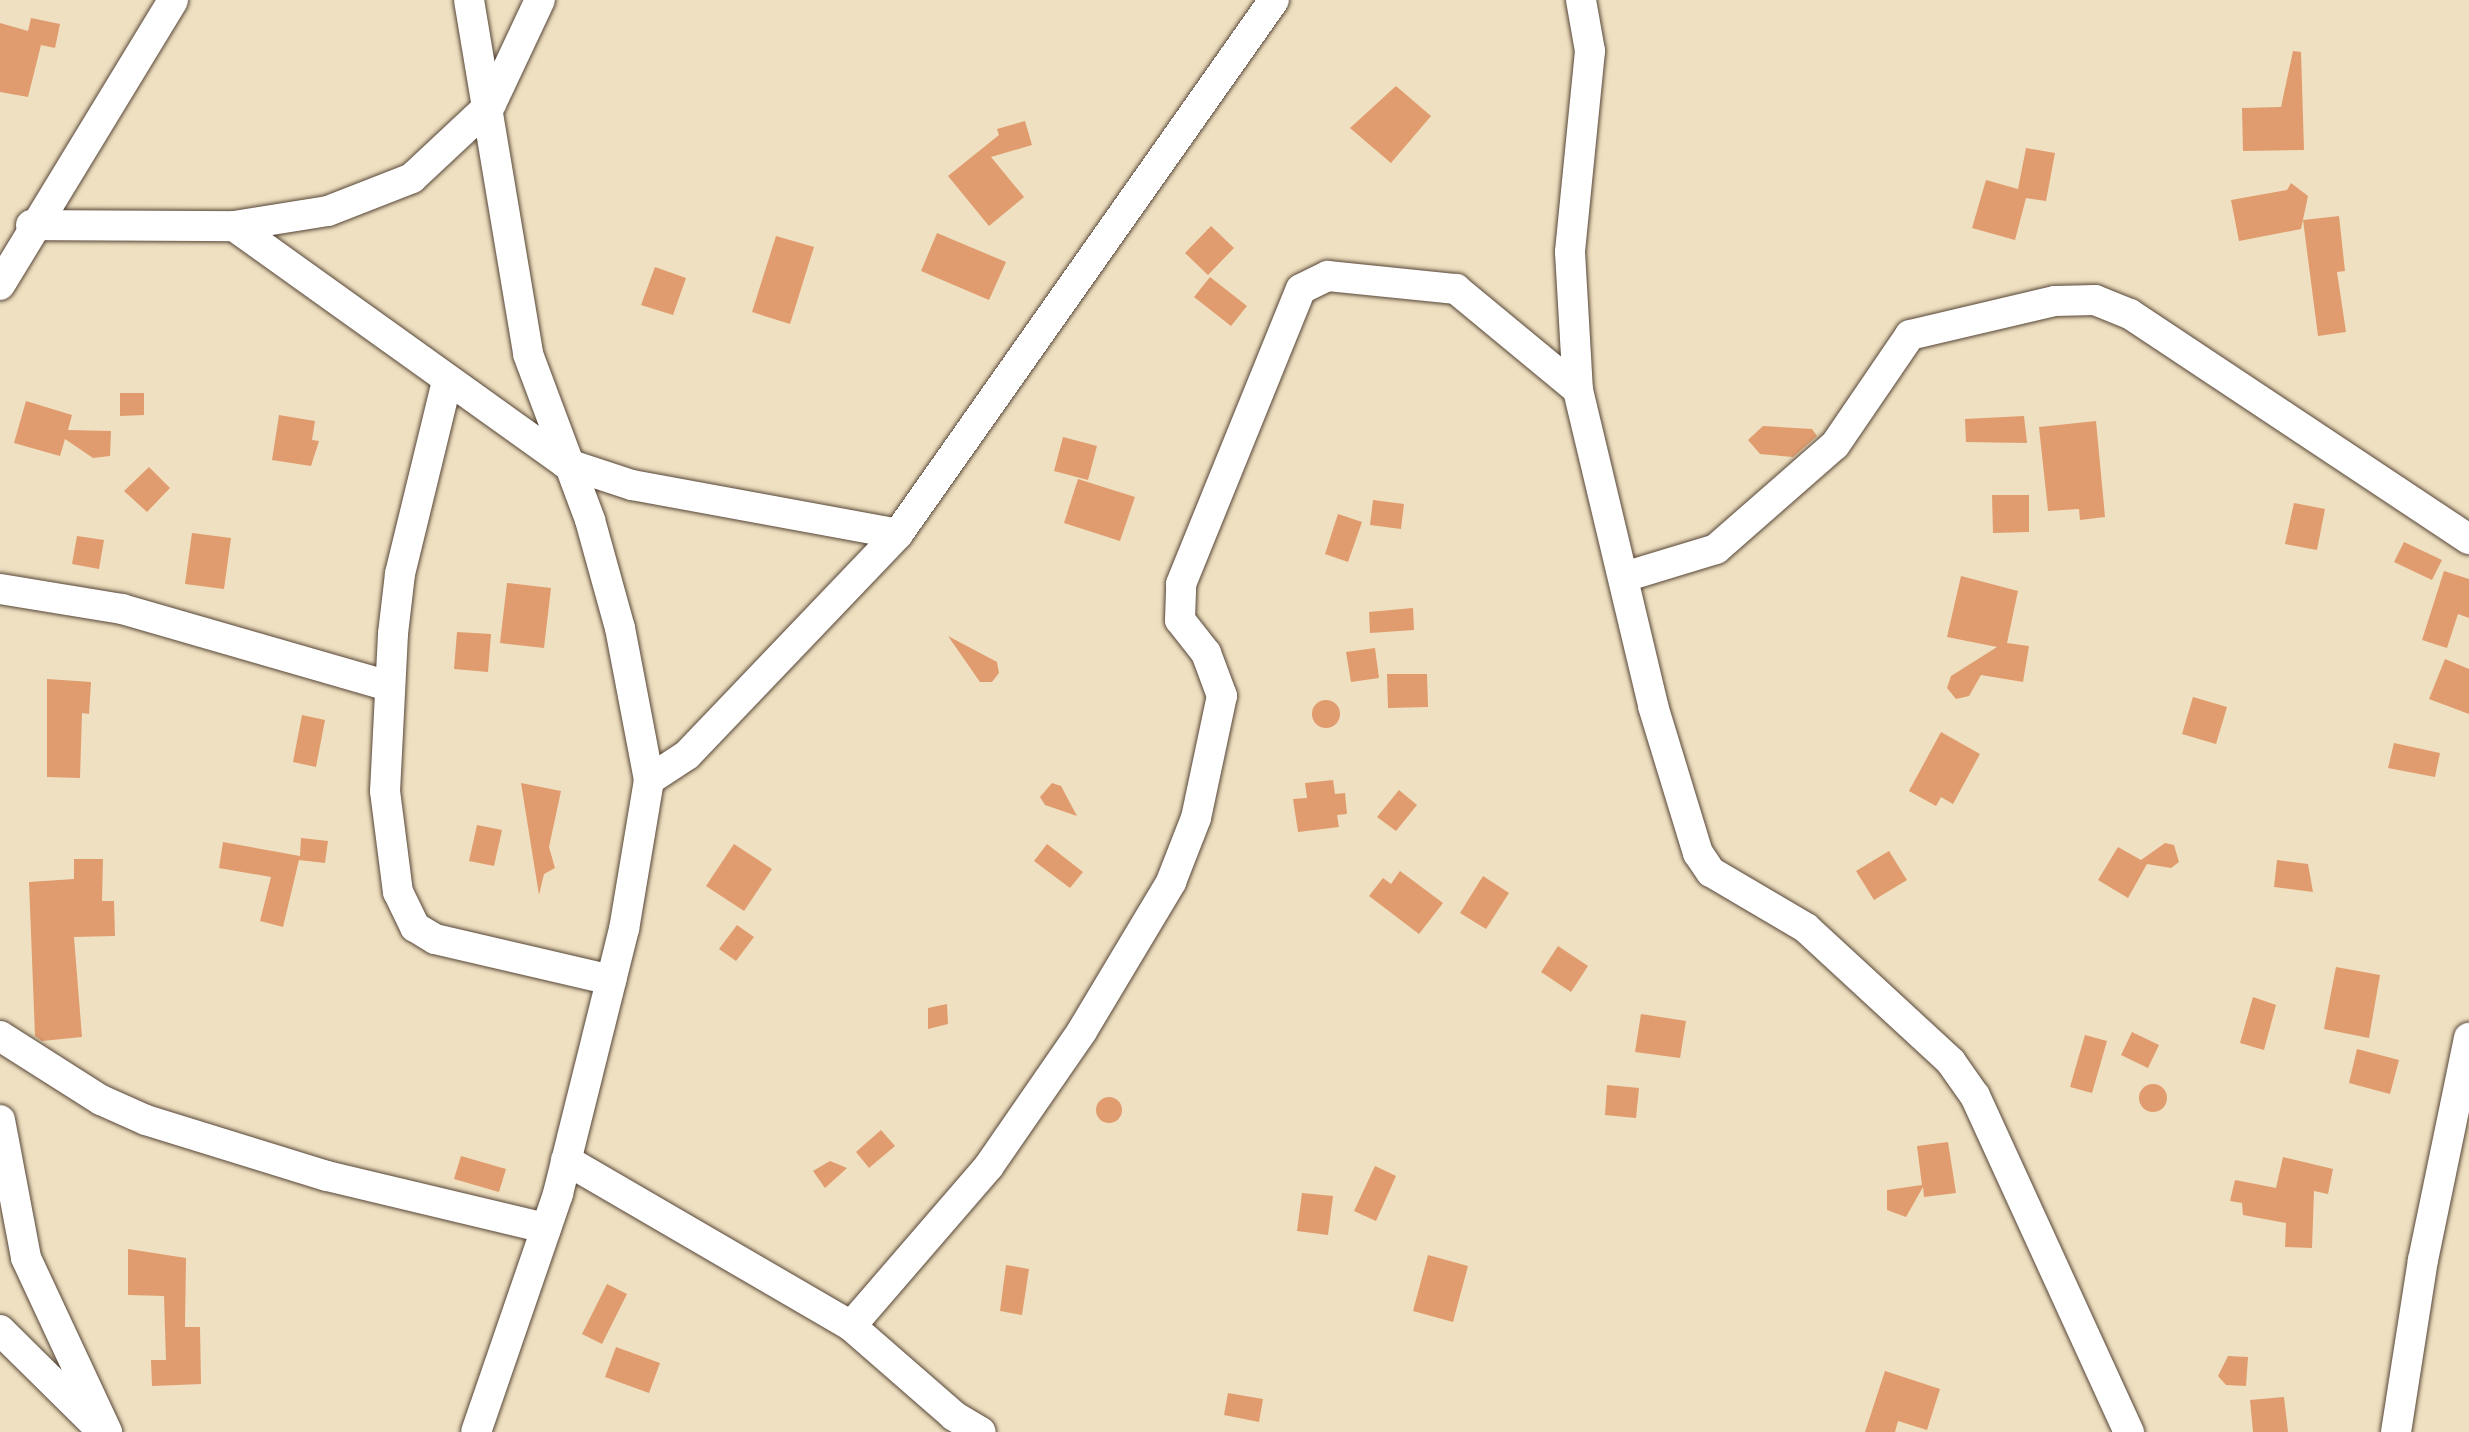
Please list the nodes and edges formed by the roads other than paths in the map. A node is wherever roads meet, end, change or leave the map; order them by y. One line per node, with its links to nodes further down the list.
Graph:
1 (173, 0): 7 (street)
2 (469, 0): 6 (street)
3 (540, 0): 6 (street)
4 (1274, 0): 13 (street)
5 (1581, 0): 11 (street)
6 (491, 104): 8 (street); 12 (street)
7 (32, 225): 8 (street); 9 (street)
8 (234, 226): 10 (street)
9 (0, 286)
10 (447, 380): 12 (street); 17 (street)
11 (1578, 390): 15 (street); 25 (street)
12 (565, 463): 13 (street); 18 (street)
13 (898, 534): 18 (street)
14 (2469, 538): 15 (street)
15 (1624, 577): 30 (street)
16 (0, 589): 17 (street)
17 (389, 686): 19 (street)
18 (649, 780): 19 (street)
19 (611, 980): 23 (street)
20 (0, 1036): 24 (street)
21 (2469, 1038): 31 (street)
22 (0, 1120): 27 (street)
23 (566, 1160): 24 (street); 25 (street)
24 (546, 1228): 28 (street)
25 (852, 1326): 29 (street)
26 (0, 1330): 27 (street)
27 (106, 1432)
28 (476, 1432)
29 (981, 1432)
30 (2130, 1432)
31 (2396, 1432)

